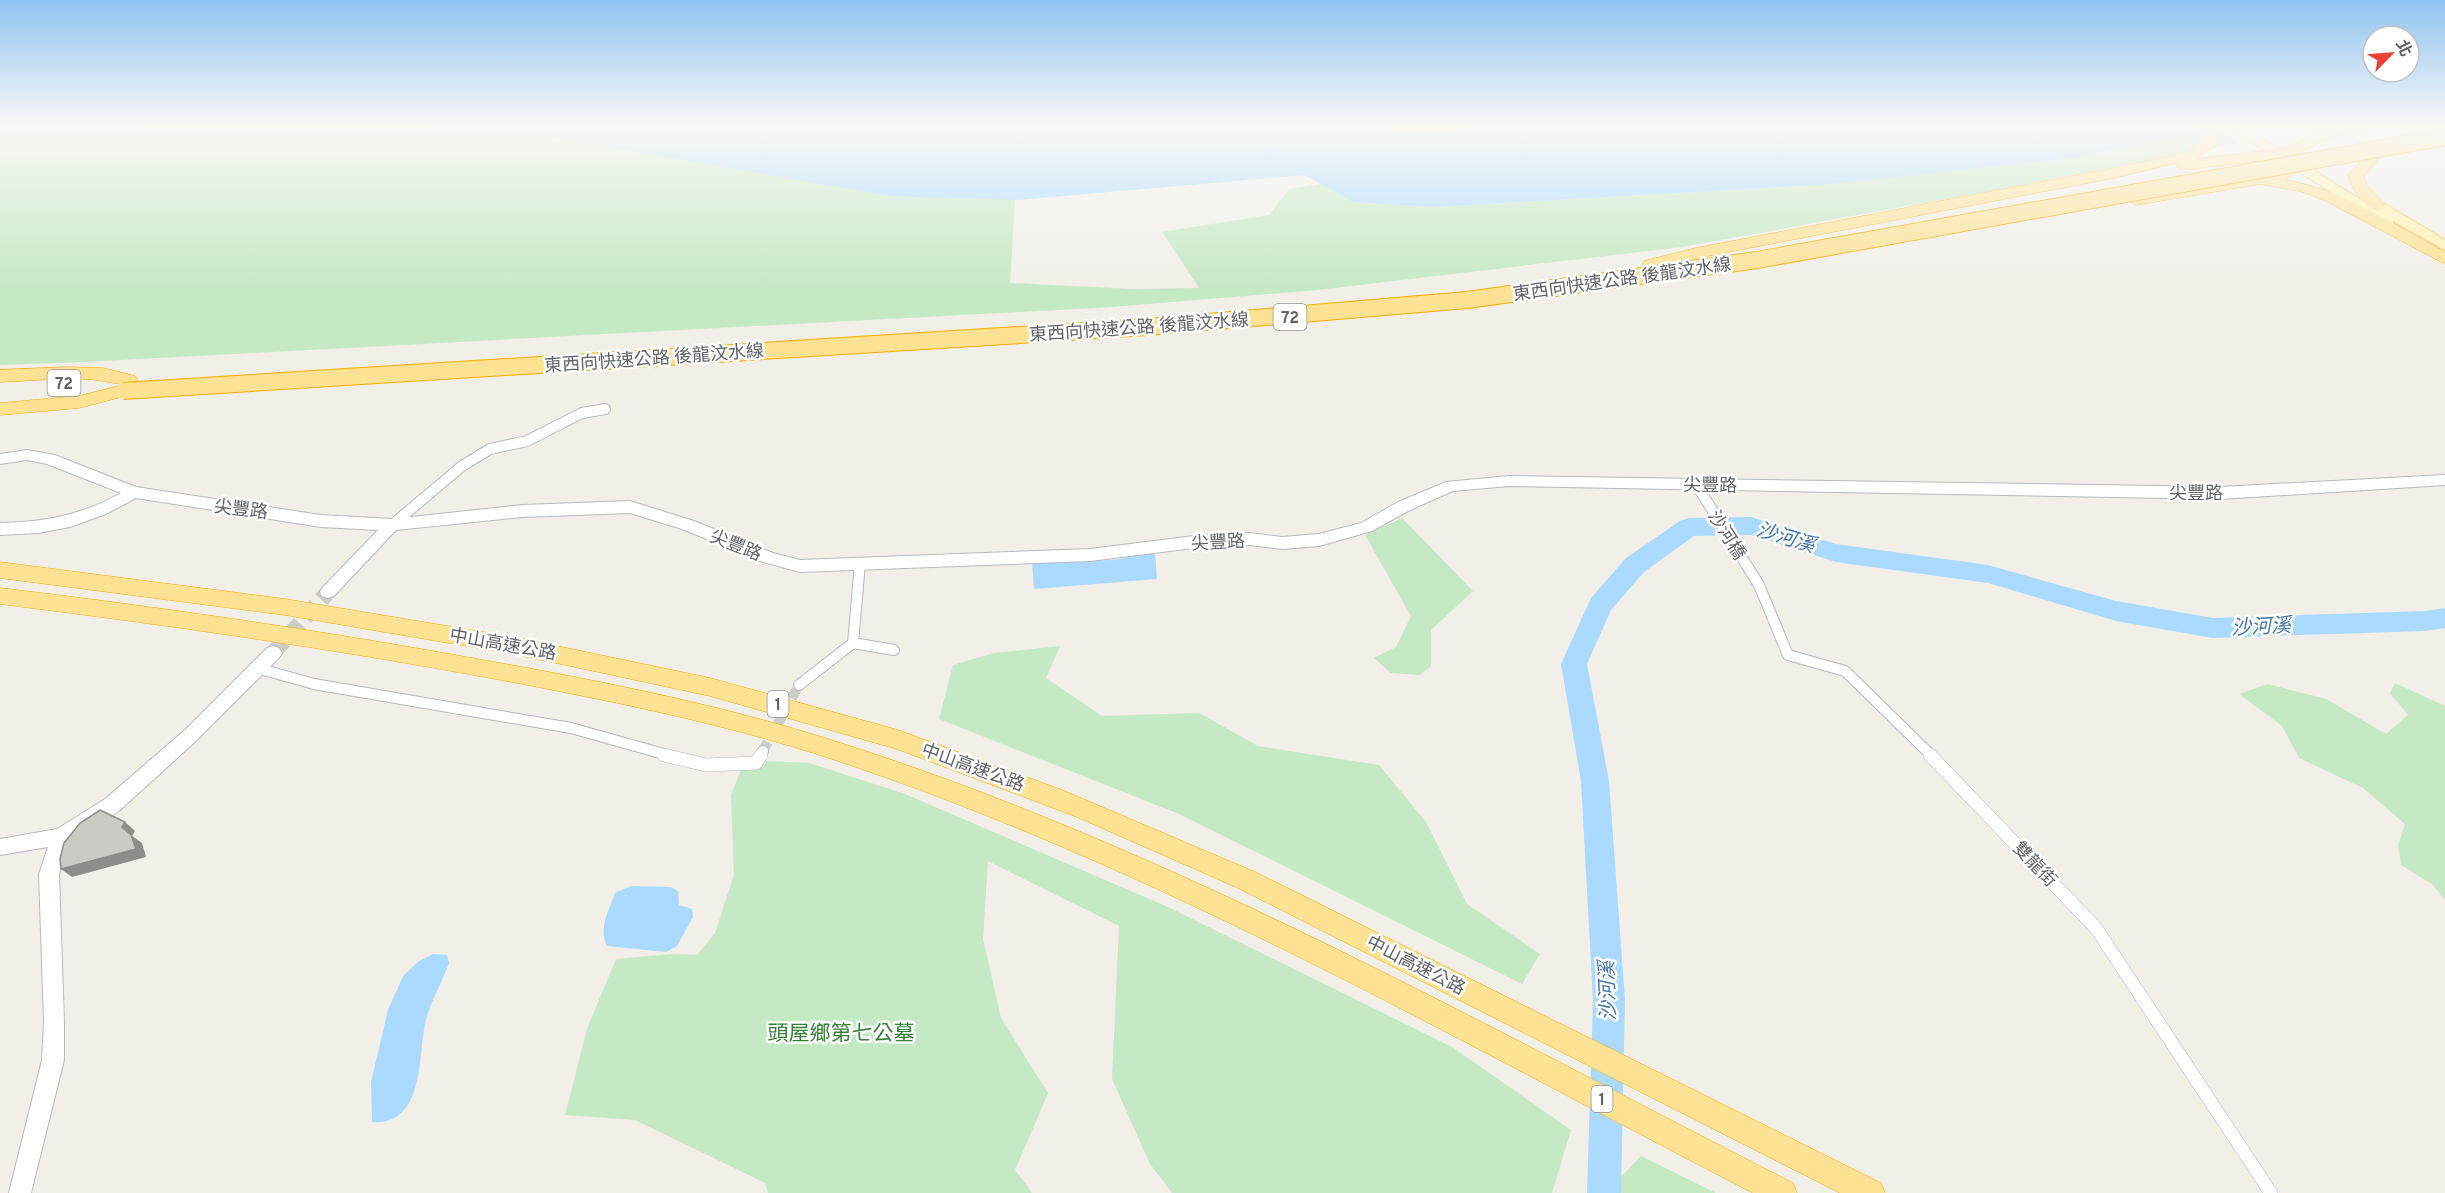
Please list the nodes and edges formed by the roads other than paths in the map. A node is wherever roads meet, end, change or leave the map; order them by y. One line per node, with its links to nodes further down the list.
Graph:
1 (2079, 180): 13 (highway)
2 (2150, 180): 13 (highway, 東西向快速公路 後龍汶水線 / 72)
3 (2206, 180): 12 (highway, 東西向快速公路 後龍汶水線 / 72, bridge)
4 (2262, 180): 8 (highway)
5 (2325, 180): 11 (main road)
6 (2331, 180): 9 (main road)
7 (2357, 180): 9 (highway)
8 (2254, 181): 11 (highway); 12 (highway)
9 (2378, 206): 10 (main road)
10 (2445, 246)
11 (2445, 258)
12 (1757, 260): 15 (highway, 東西向快速公路 後龍汶水線 / 72, bridge)
13 (1650, 265): 15 (highway, 東西向快速公路 後龍汶水線 / 72)
14 (0, 376): 15 (highway)
15 (126, 385): 16 (highway, 東西向快速公路 後龍汶水線 / 72); 17 (highway, 東西向快速公路 後龍汶水線 / 72); 18 (highway)
16 (0, 387)
17 (0, 398)
18 (0, 409)
19 (605, 409): 24 (street)
20 (0, 459): 23 (street, 尖豐路)
21 (2445, 480): 22 (street, 尖豐路)
22 (1696, 484): 26 (street, 尖豐路); 28 (street, 沙河橋)
23 (134, 492): 24 (street, 尖豐路); 25 (street)
24 (392, 525): 26 (street, 尖豐路); 29 (street)
25 (0, 529)
26 (860, 563): 31 (street)
27 (0, 570): 41 (highway, 中山高速公路 / 1)
28 (1759, 585): 42 (street, 雙龍街)
29 (328, 592)
30 (0, 596): 40 (highway, 中山高速公路 / 1)
31 (853, 644): 32 (street); 35 (street)
32 (894, 650)
33 (273, 653): 34 (street)
34 (257, 668): 36 (street); 37 (street)
35 (800, 685)
36 (763, 751)
37 (62, 837): 38 (street); 39 (street)
38 (0, 847)
39 (20, 1193)
40 (1783, 1193)
41 (1871, 1193)
42 (2271, 1193)

